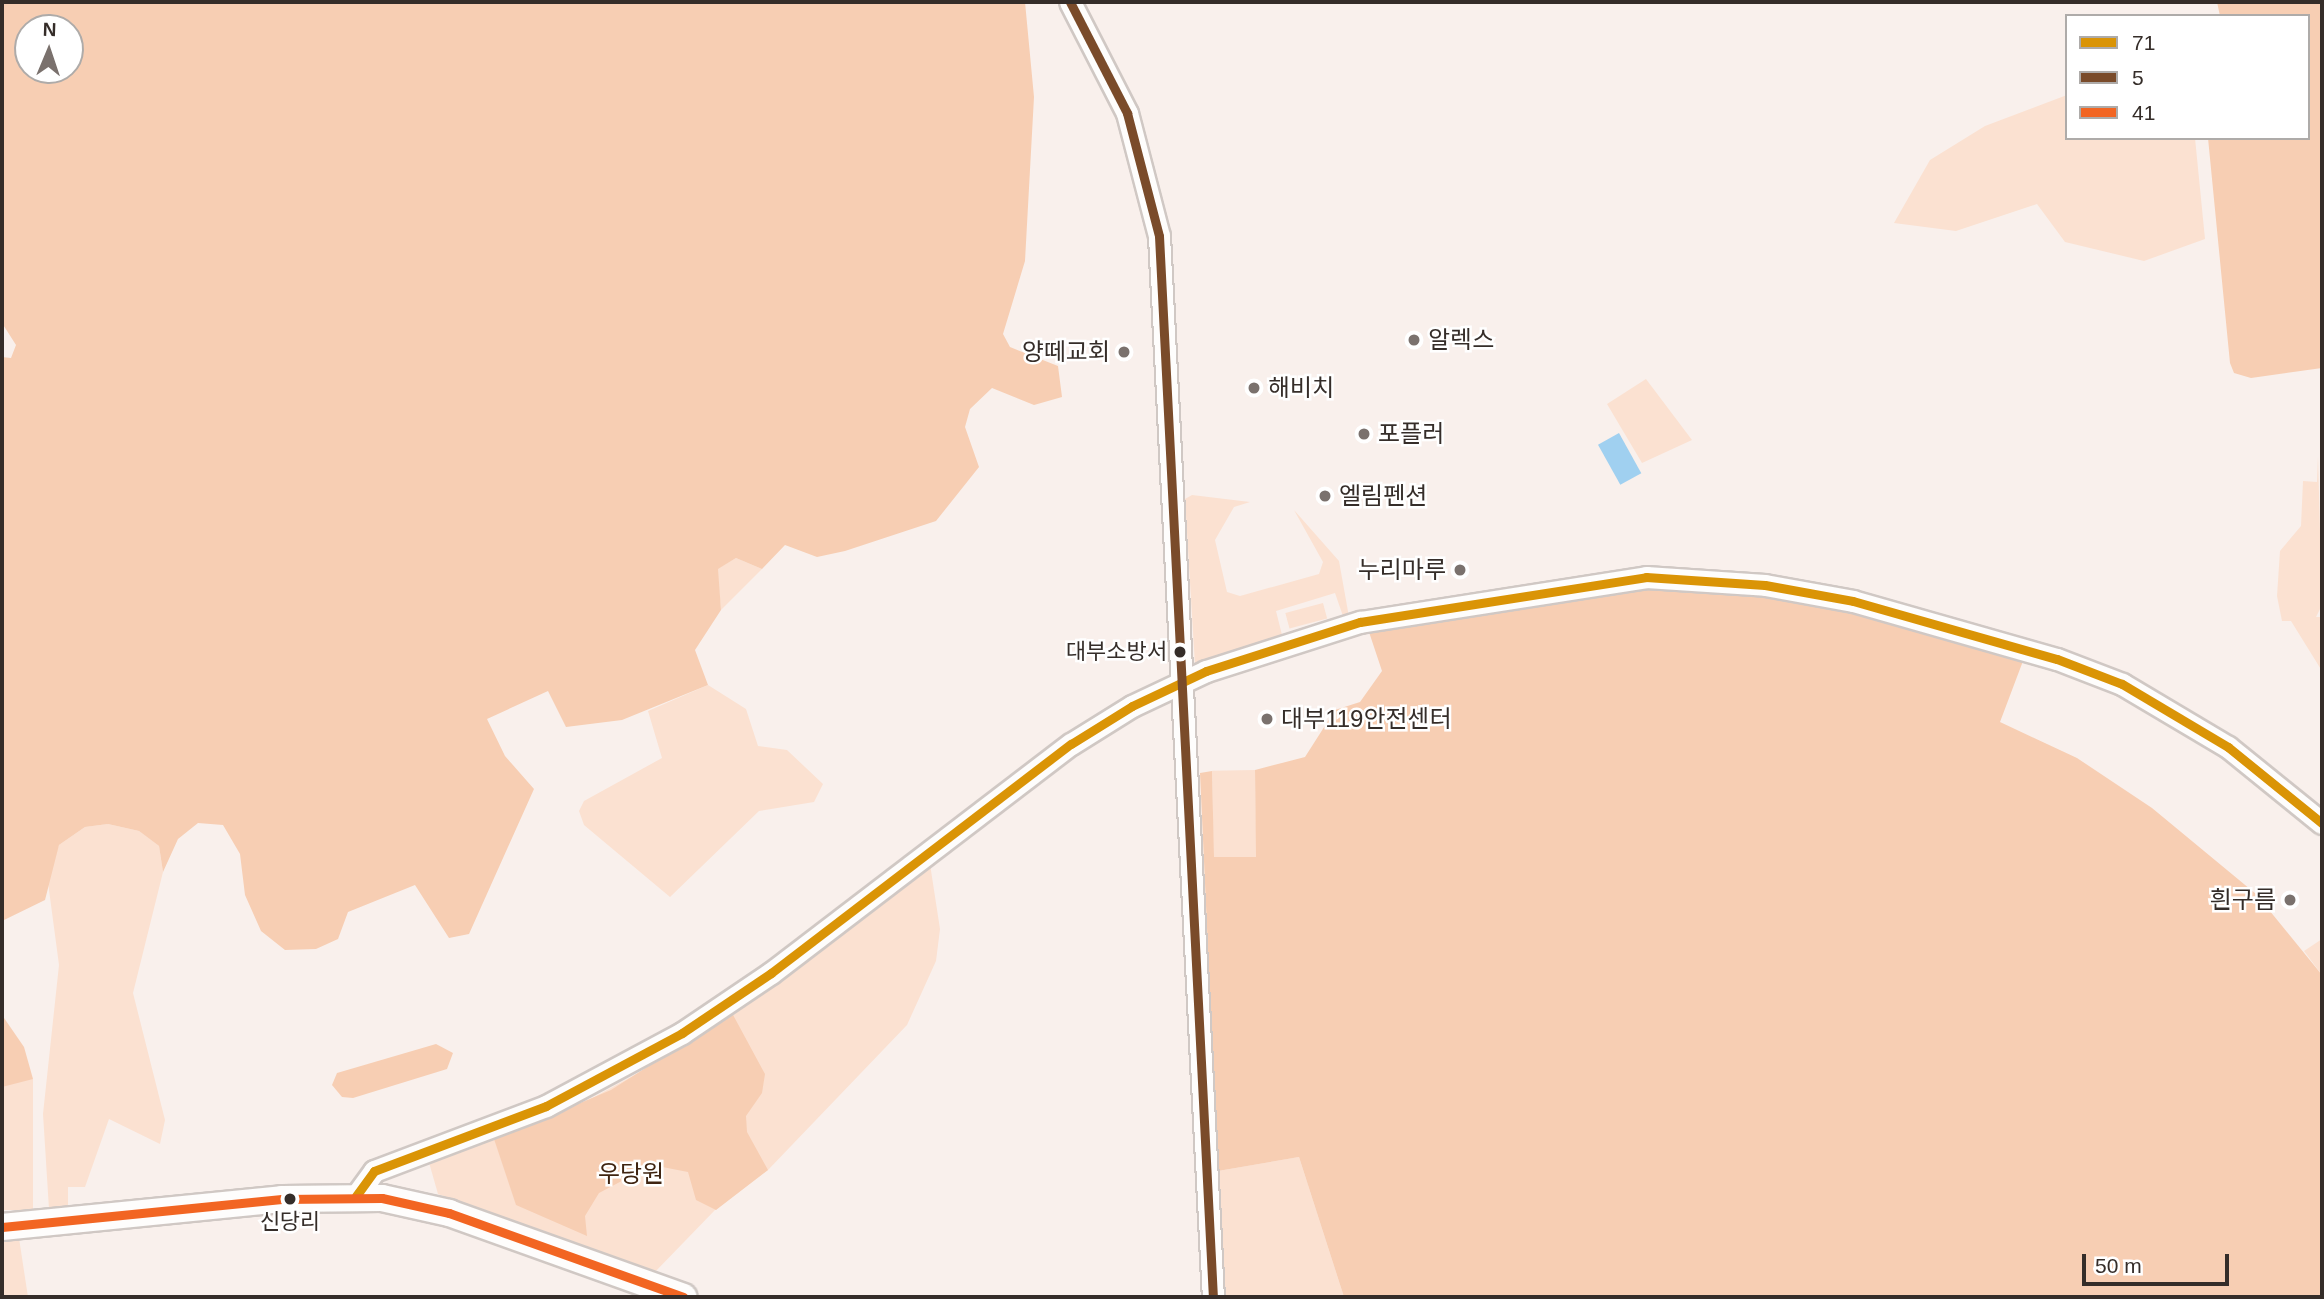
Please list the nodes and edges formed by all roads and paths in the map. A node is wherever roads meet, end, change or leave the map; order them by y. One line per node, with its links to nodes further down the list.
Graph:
1 (1070, 2): 2 (street)
2 (1183, 681): 3 (street); 4 (street); 7 (street)
3 (2322, 822)
4 (356, 1196): 5 (main road); 6 (main road)
5 (2, 1227)
6 (683, 1297)
7 (1213, 1297)

